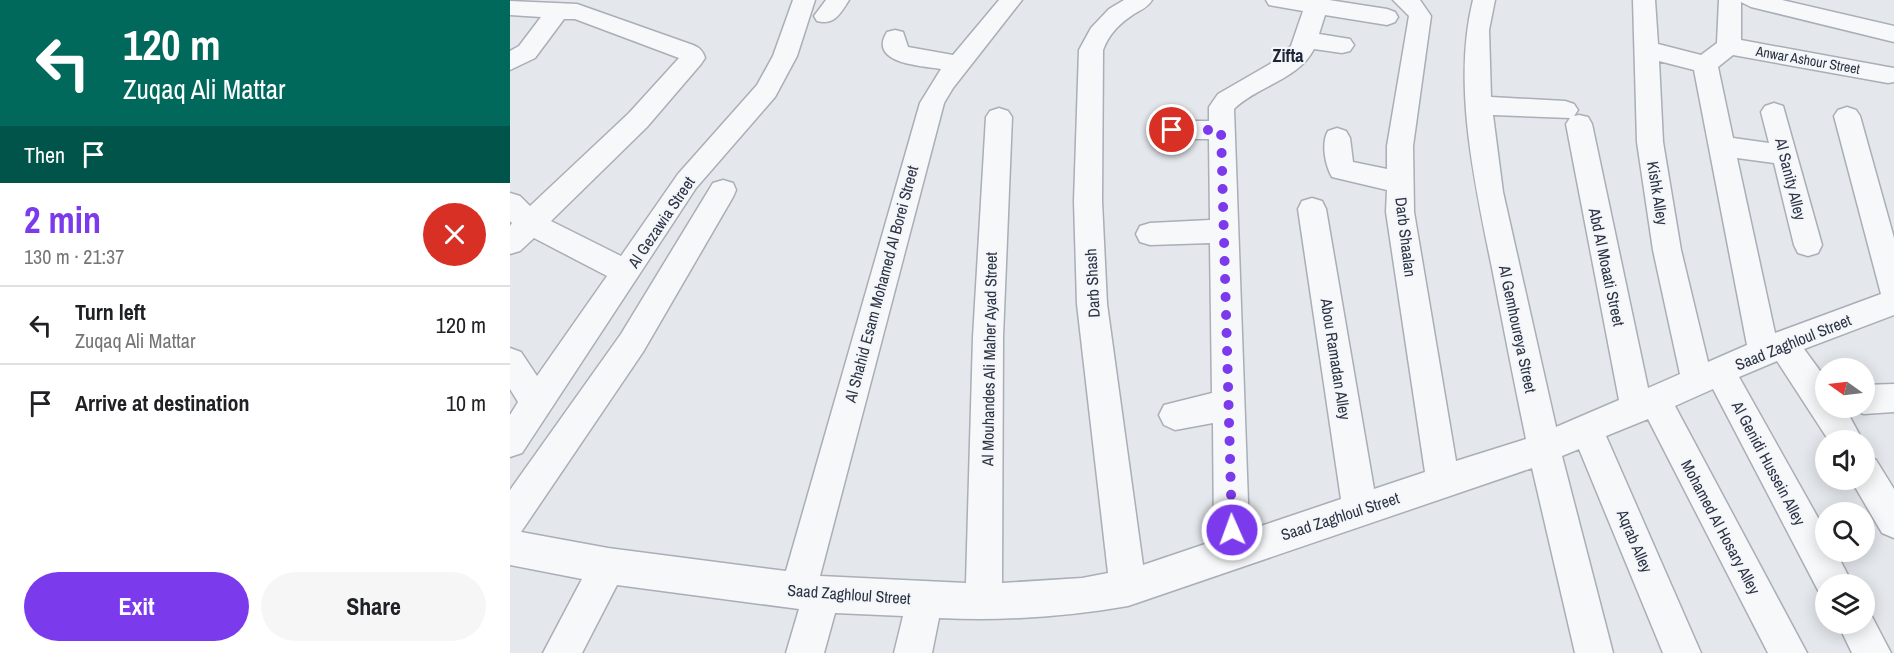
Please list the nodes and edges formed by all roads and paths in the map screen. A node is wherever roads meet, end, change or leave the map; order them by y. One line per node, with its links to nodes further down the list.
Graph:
1 (1011, 0): 21 (street, Al Shahid Esam Mohamed Al Borei Street)
2 (1141, 0): 67 (street, Darb Shash)
3 (1277, 0): 9 (street)
4 (1484, 0): 24 (street, Al Gemhoureya Street)
5 (1644, 0): 19 (street, Kishk Alley)
6 (1730, 0): 18 (street)
7 (1751, 0): 8 (street)
8 (1777, 3): 14 (street)
9 (1317, 4): 12 (street); 16 (street)
10 (822, 5): 42 (street, Al Gezawia Street)
11 (510, 8): 13 (street)
12 (1395, 8): 33 (street, Darb Shaalan)
13 (560, 10): 20 (street); 37 (street)
14 (1894, 34)
15 (895, 38): 21 (street)
16 (1307, 40): 17 (street); 29 (street)
17 (1342, 45)
18 (1729, 46): 22 (street); 23 (street, Anwar Ashour Street)
19 (1645, 49): 22 (street); 47 (street, Kishk Alley)
20 (510, 62)
21 (958, 64): 68 (street, Al Shahid Esam Mohamed Al Borei Street)
22 (1705, 64): 31 (street)
23 (1888, 76)
24 (1479, 105): 53 (street, Abd Al Moaati Street); 57 (street, Al Gemhoureya Street)
25 (1774, 112): 32 (street, Al Sanity Alley)
26 (1847, 116): 43 (street)
27 (999, 117): 70 (street, Al Mouhandes Ali Maher Ayad Street)
28 (1172, 120): 29 (street)
29 (1221, 121): 38 (street)
30 (1337, 138): 33 (street)
31 (1723, 146): 32 (street); 45 (street)
32 (1785, 155): 41 (street, Al Sanity Alley)
33 (1400, 182): 58 (street, Darb Shaalan)
34 (723, 190): 61 (street)
35 (510, 204): 37 (street)
36 (1312, 209): 60 (street, Abou Ramadan Alley)
37 (530, 223): 40 (street); 42 (street)
38 (1224, 231): 39 (street); 52 (street)
39 (1149, 234)
40 (510, 243)
41 (1808, 246)
42 (626, 272): 51 (street, Al Gezawia Street)
43 (1894, 290)
44 (1894, 302): 45 (street, Saad Zaghloul Street)
45 (1773, 348): 47 (street, Saad Zaghloul Street); 48 (street)
46 (510, 362): 51 (street)
47 (1709, 377): 53 (street, Saad Zaghloul Street); 66 (street, Al Genidi Hussein Alley)
48 (1815, 394)
49 (1894, 398): 50 (street)
50 (1875, 399)
51 (537, 404): 56 (street, Al Gezawia Street)
52 (1228, 405): 54 (street); 64 (street)
53 (1646, 405): 55 (street, Saad Zaghloul Street); 77 (street, Mohamed Al Hosary Alley)
54 (1175, 416)
55 (1587, 429): 57 (street, Saad Zaghloul Street); 76 (street, Aqrab Alley)
56 (510, 442)
57 (1544, 448): 58 (street, Saad Zaghloul Street); 75 (street, Al Gemhoureya Street)
58 (1443, 481): 60 (street, Saad Zaghloul Street)
59 (1875, 489): 62 (street)
60 (1360, 509): 64 (street, Saad Zaghloul Street)
61 (510, 519)
62 (1894, 521)
63 (510, 547): 65 (street, Saad Zaghloul Street)
64 (1232, 551): 67 (street, Saad Zaghloul Street)
65 (608, 566): 68 (street, Saad Zaghloul Street); 72 (street)
66 (1828, 574)
67 (1128, 588): 70 (street, Saad Zaghloul Street)
68 (810, 593): 69 (street, Saad Zaghloul Street); 73 (street, Al Shahid Esam Mohamed Al Borei Street)
69 (925, 599): 70 (street, Saad Zaghloul Street); 74 (street)
70 (984, 602)
71 (1862, 634): 78 (street)
72 (562, 653)
73 (805, 653)
74 (913, 653)
75 (1594, 653)
76 (1682, 653)
77 (1788, 653)
78 (1872, 653)

